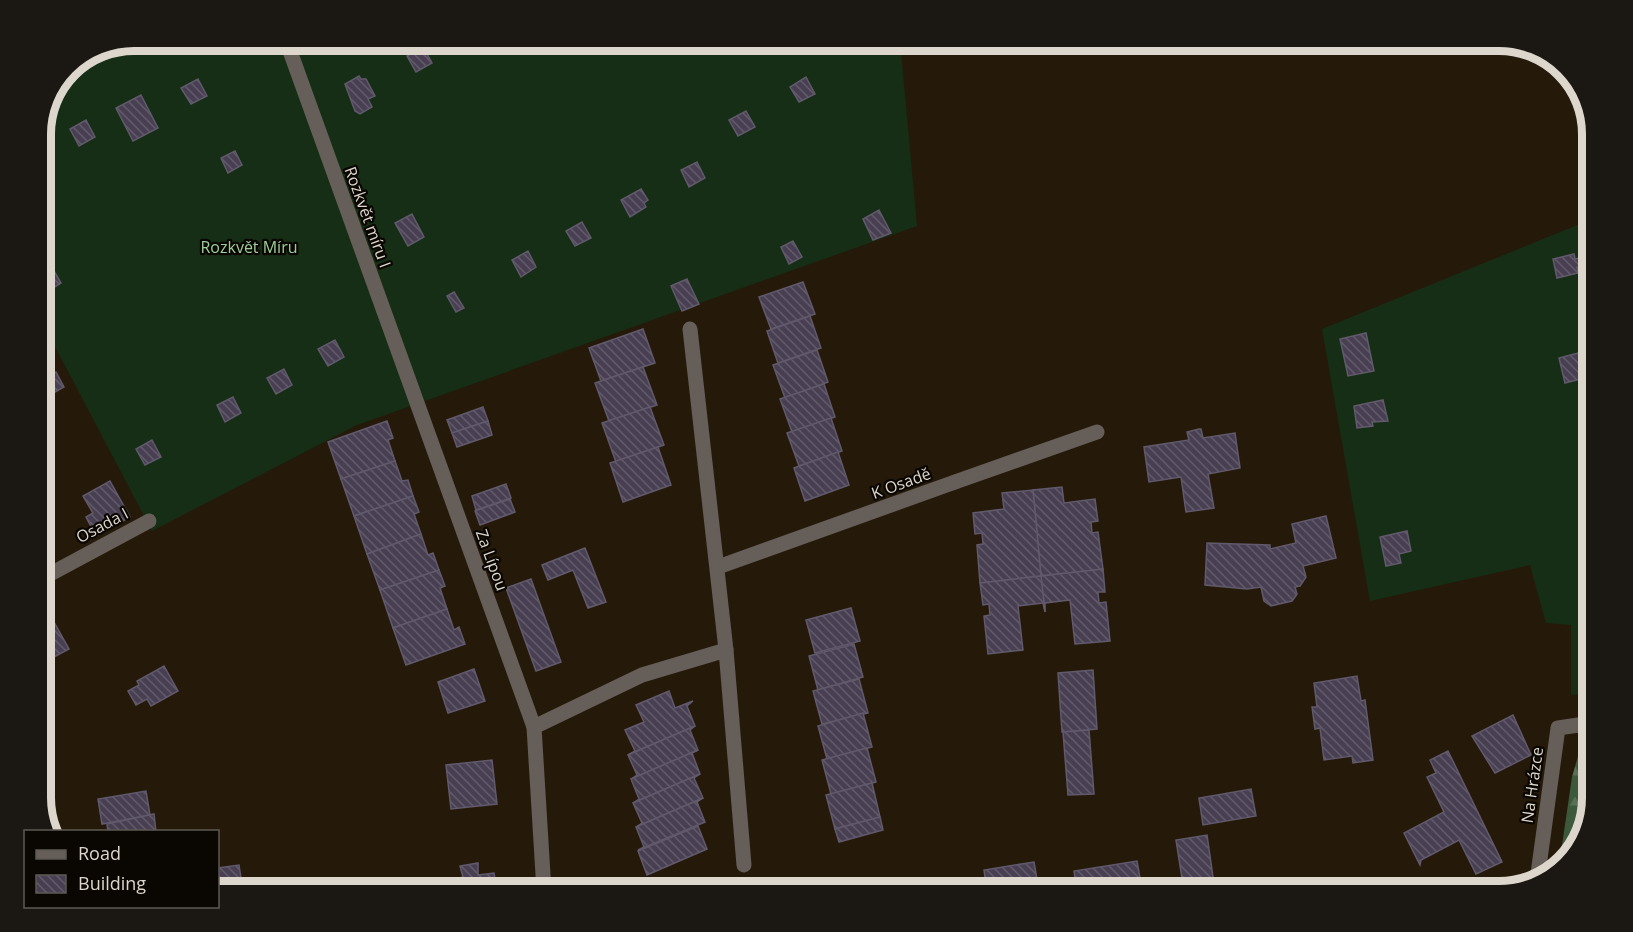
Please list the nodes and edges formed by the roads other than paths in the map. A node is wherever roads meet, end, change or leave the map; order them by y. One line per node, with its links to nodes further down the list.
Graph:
1 (290, 51): 3 (street, Rozkvět míru I)
2 (690, 329): 6 (street)
3 (416, 405): 10 (street, Za Lípou)
4 (1096, 432): 6 (street, K Osadě)
5 (149, 521): 7 (street, Osada I)
6 (718, 567): 8 (street)
7 (51, 574)
8 (726, 650): 10 (street); 11 (street)
9 (1582, 724): 12 (street, Na Hrázce)
10 (534, 727): 13 (street, Za Lípou)
11 (744, 866)
12 (1538, 871)
13 (543, 881)

